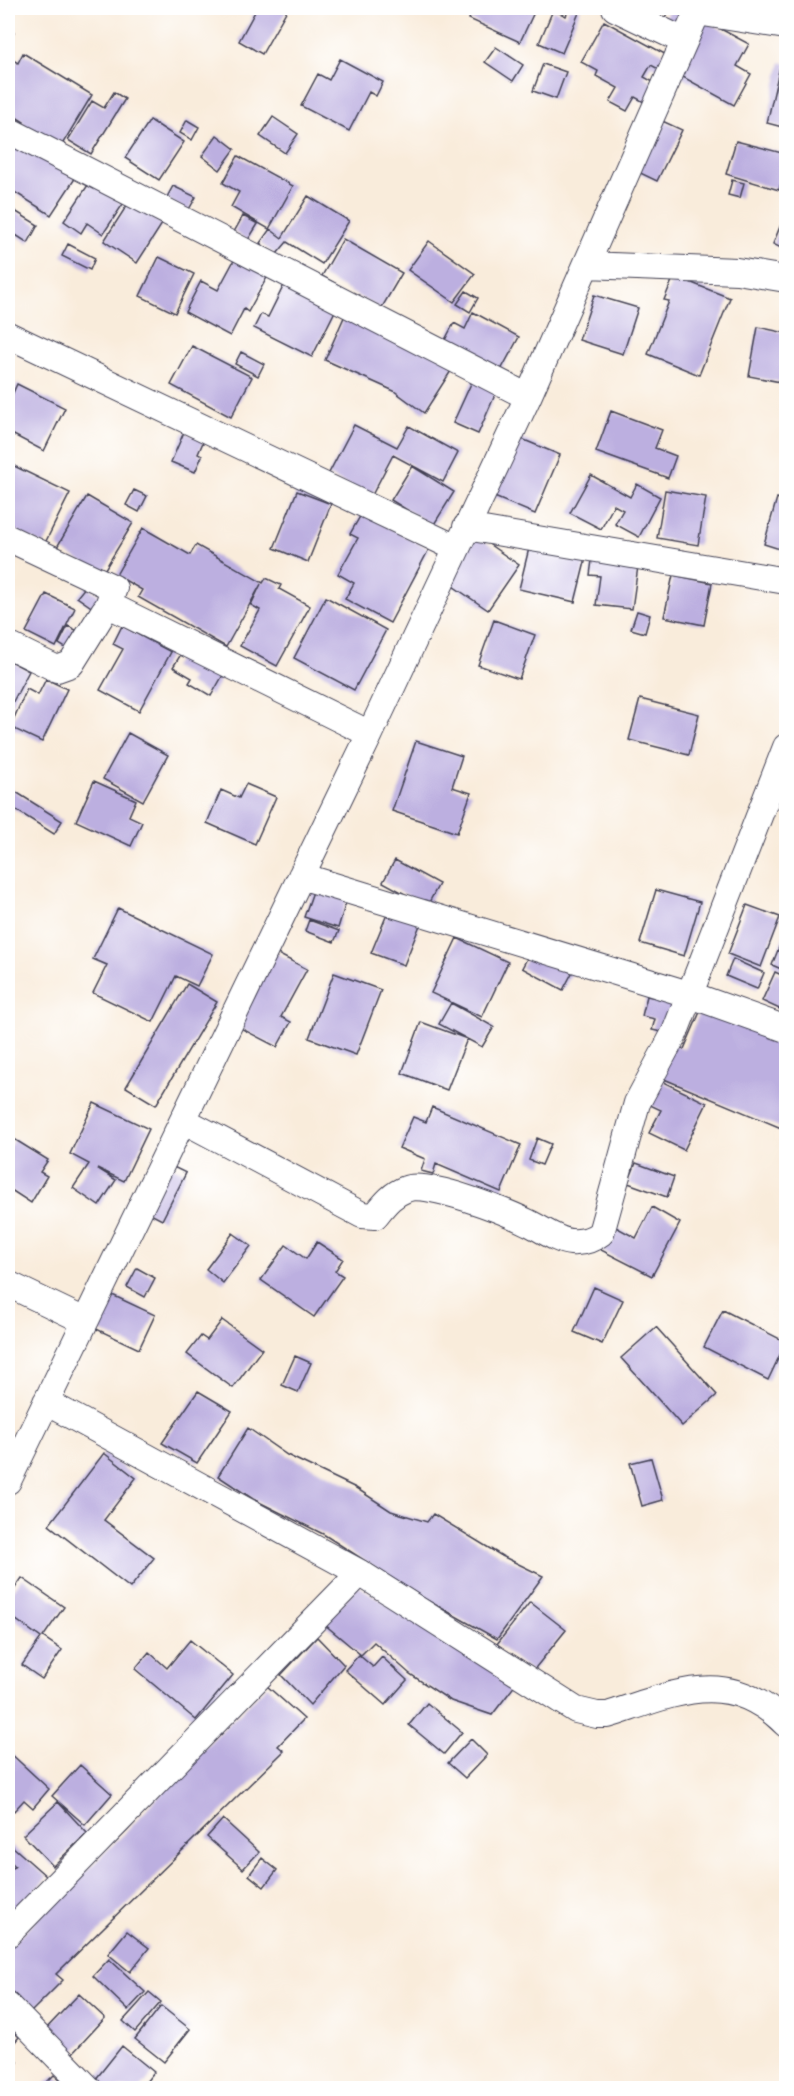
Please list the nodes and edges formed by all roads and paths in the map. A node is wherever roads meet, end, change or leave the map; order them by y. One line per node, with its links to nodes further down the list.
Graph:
1 (615, 8): 4 (street)
2 (698, 10): 3 (street); 4 (street)
3 (786, 26)
4 (684, 41): 6 (street)
5 (8, 130): 9 (street)
6 (587, 265): 7 (street); 9 (street)
7 (786, 279)
8 (8, 335): 10 (street)
9 (528, 397): 10 (street)
10 (461, 537): 12 (street); 15 (street)
11 (8, 538): 13 (street)
12 (786, 581)
13 (108, 606): 14 (street); 15 (street)
14 (8, 645)
15 (370, 734): 17 (street)
16 (786, 747): 18 (street)
17 (301, 876): 18 (street); 20 (street)
18 (688, 994): 19 (street); 20 (street)
19 (786, 1029)
20 (183, 1120): 22 (street)
21 (8, 1284): 22 (street)
22 (85, 1321): 23 (street)
23 (46, 1402): 24 (street); 25 (street)
24 (8, 1481)
25 (360, 1573): 26 (street); 27 (street)
26 (786, 1724)
27 (8, 1934)
28 (8, 2006): 29 (street)
29 (88, 2088)

